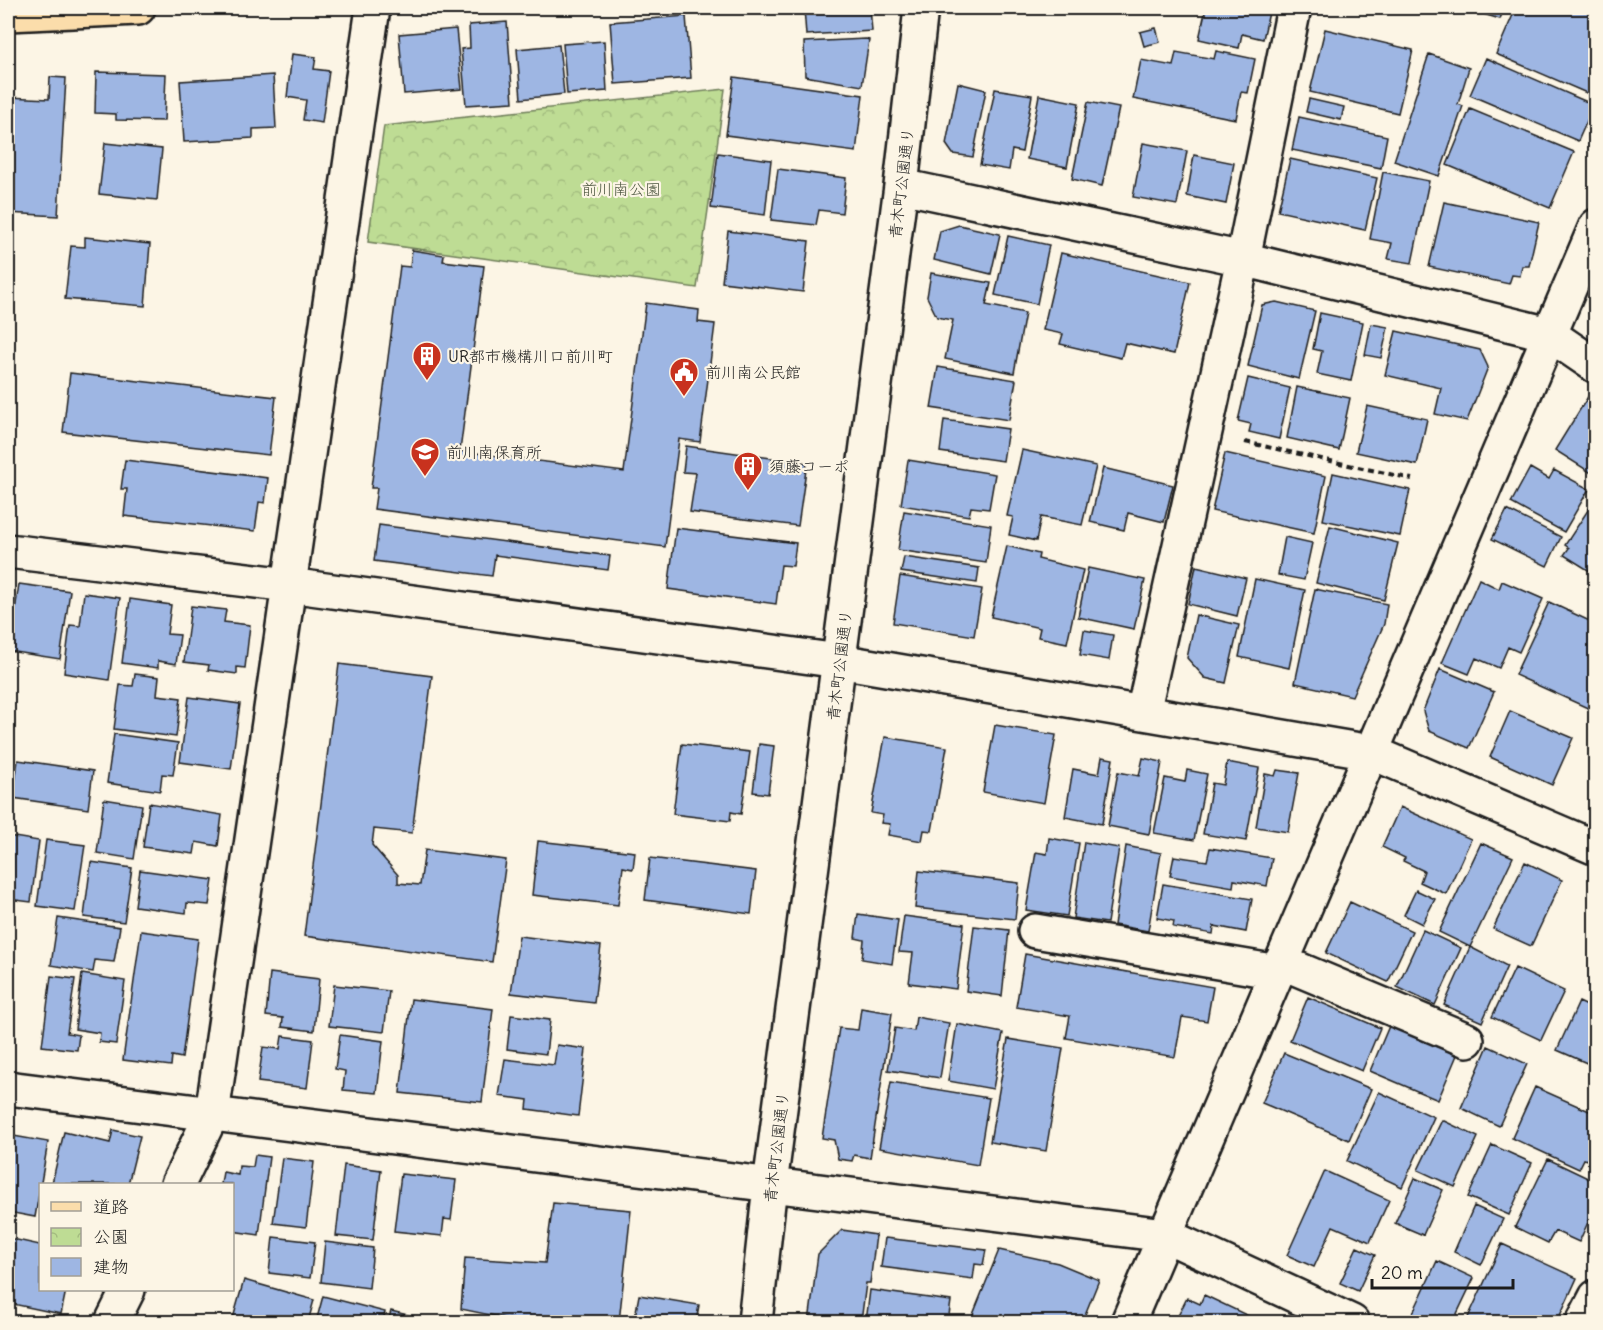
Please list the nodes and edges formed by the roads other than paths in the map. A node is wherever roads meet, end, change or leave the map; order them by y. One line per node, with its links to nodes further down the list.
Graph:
1 (138, 8): 5 (main road)
2 (373, 8): 12 (street)
3 (921, 8): 6 (street, 青木町公園通り)
4 (1294, 8): 8 (street)
5 (8, 14)
6 (901, 186): 8 (street); 13 (street, 青木町公園通り)
7 (1596, 226): 9 (street)
8 (1243, 259): 9 (street); 14 (street)
9 (1549, 334): 10 (street); 15 (street)
10 (1596, 366)
11 (8, 551): 12 (street)
12 (289, 585): 13 (street); 21 (street)
13 (839, 661): 14 (street); 23 (street, 青木町公園通り)
14 (1143, 713): 15 (street)
15 (1371, 752): 16 (street); 18 (street)
16 (1596, 848)
17 (1035, 931): 18 (street)
18 (1279, 967): 19 (street); 24 (street)
19 (1467, 1040)
20 (8, 1088): 21 (street)
21 (212, 1114): 22 (street); 23 (street)
22 (179, 1183)
23 (770, 1185): 24 (street); 28 (street, 青木町公園通り)
24 (1165, 1235): 29 (street); 30 (street)
25 (128, 1291): 27 (street)
26 (1596, 1297): 31 (street)
27 (112, 1323)
28 (755, 1323)
29 (1128, 1323)
30 (1352, 1323)
31 (1583, 1323)

